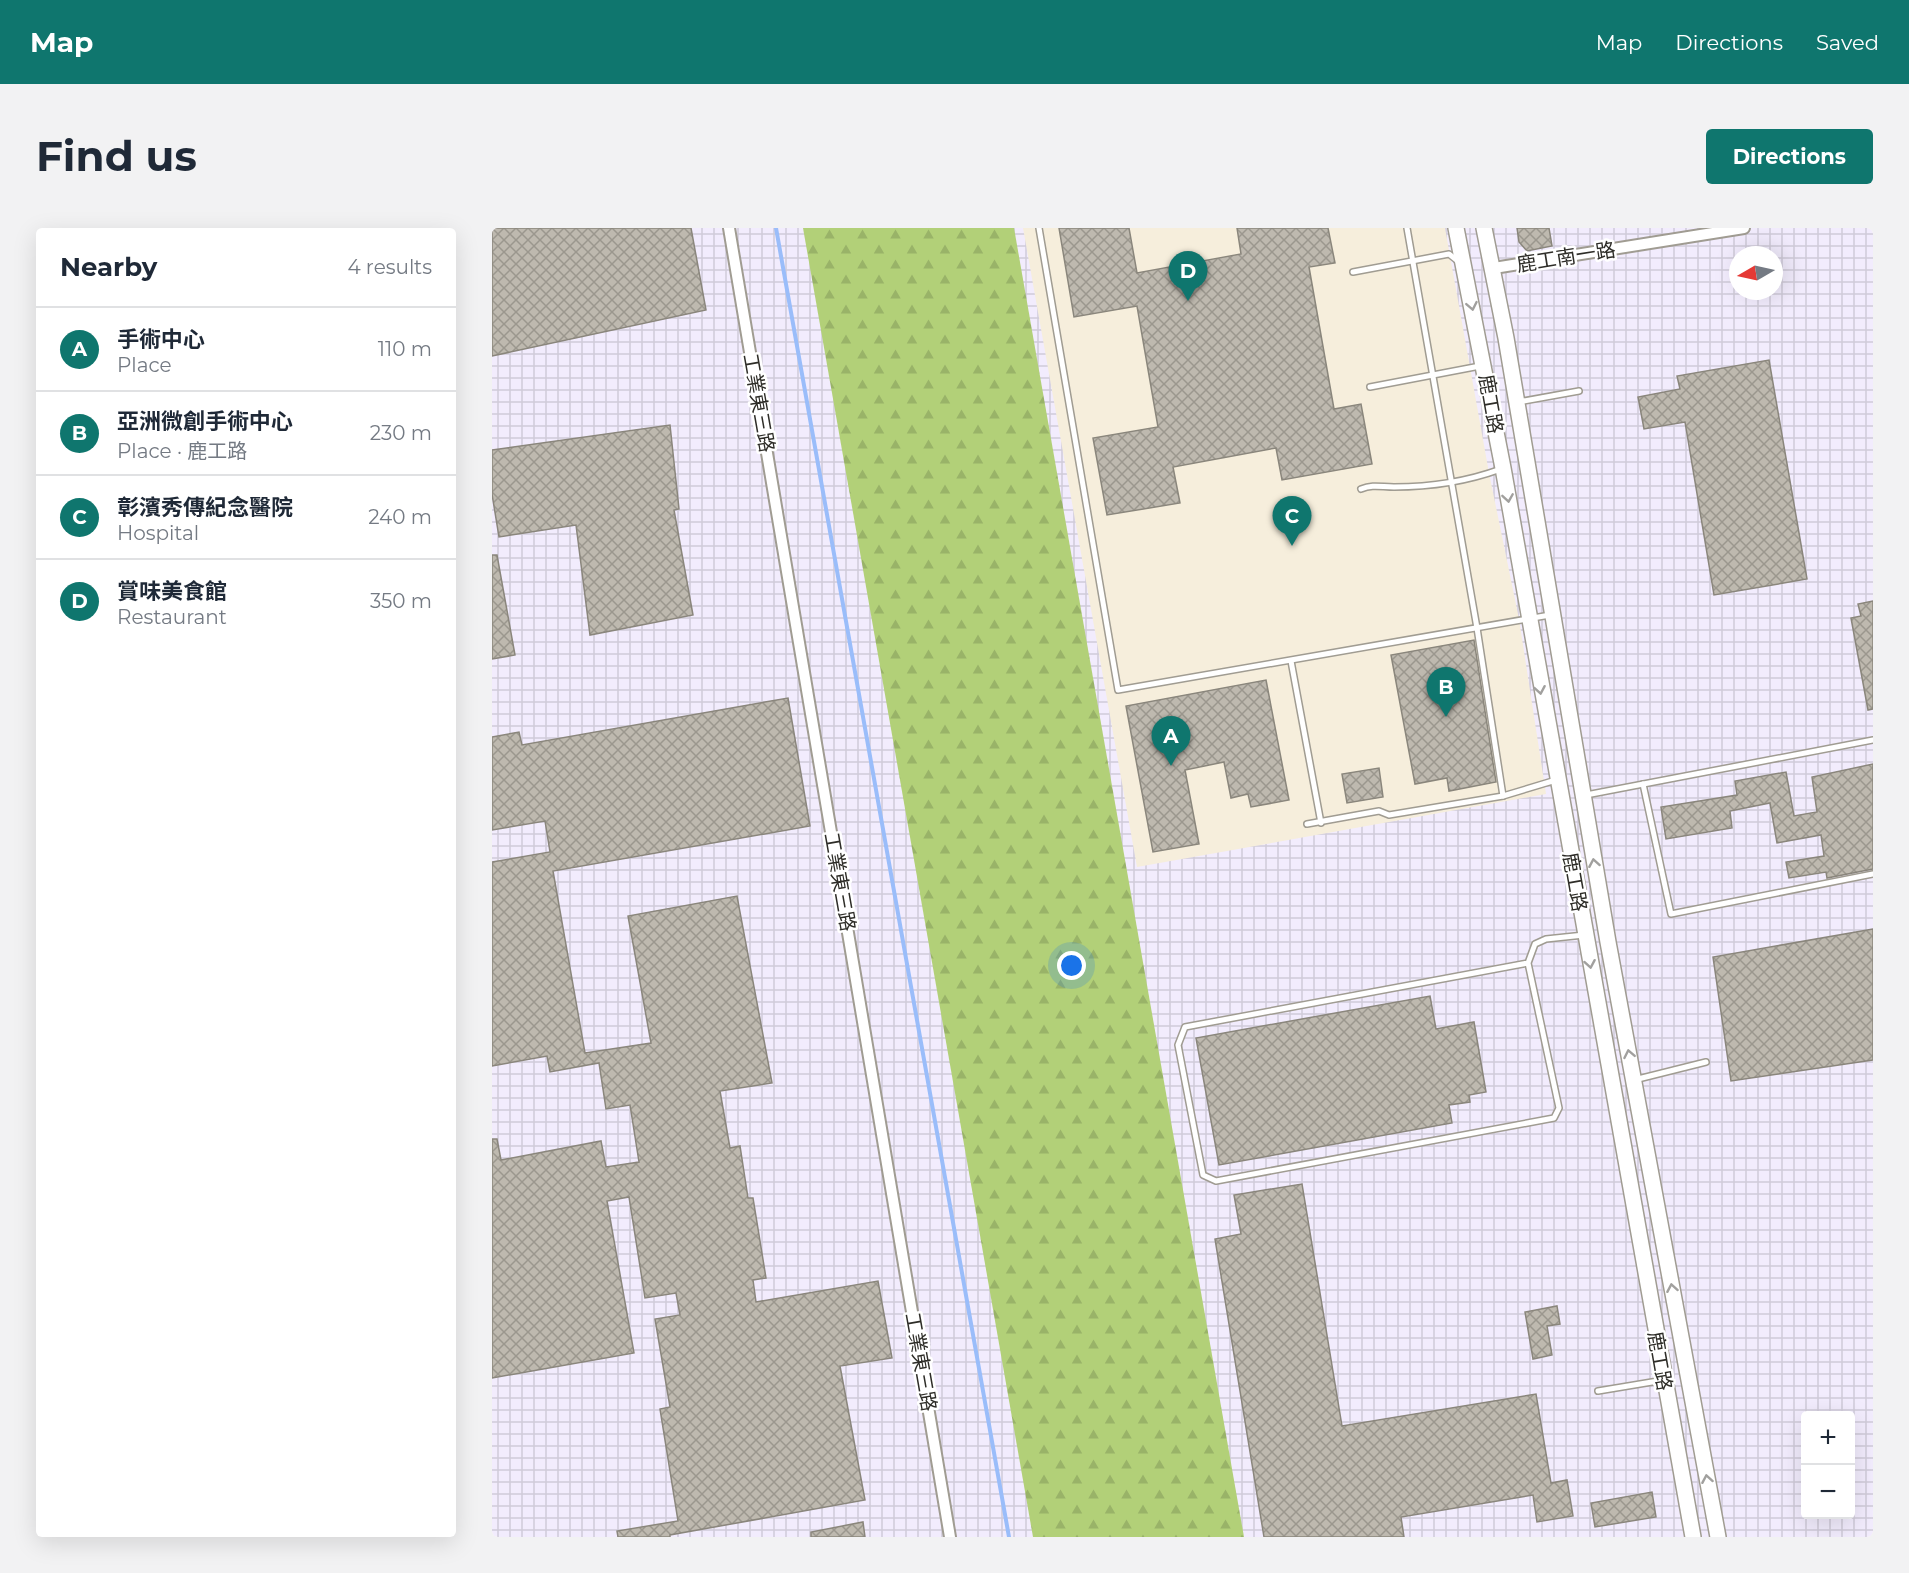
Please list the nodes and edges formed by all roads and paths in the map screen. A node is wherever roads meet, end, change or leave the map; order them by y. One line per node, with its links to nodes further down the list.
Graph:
1 (729, 228): 37 (street, 工業東三路)
2 (1039, 228): 22 (lane)
3 (1407, 228): 7 (lane)
4 (1456, 228): 8 (street, 鹿工路)
5 (1484, 228): 9 (street, 鹿工路)
6 (1744, 228): 9 (street, 鹿工南一路)
7 (1414, 263): 8 (lane); 10 (lane); 12 (lane)
8 (1465, 267): 11 (street, 鹿工路, one-way to 11)
9 (1494, 268): 15 (street, 鹿工路)
10 (1353, 272)
11 (1484, 365): 12 (lane); 16 (street, 鹿工路)
12 (1434, 376): 13 (lane); 17 (lane)
13 (1370, 387)
14 (1579, 391): 15 (lane)
15 (1516, 402): 19 (street, 鹿工路)
16 (1503, 468): 17 (lane); 20 (street, 鹿工路, one-way to 20)
17 (1452, 482): 18 (lane); 21 (lane)
18 (1361, 489)
19 (1554, 614): 20 (lane); 26 (street, 鹿工路)
20 (1528, 618): 21 (lane); 24 (street, 鹿工路, one-way to 24)
21 (1477, 628): 22 (lane); 27 (lane)
22 (1291, 661): 28 (lane)
23 (1873, 740): 25 (lane)
24 (1556, 780): 27 (lane); 31 (street, 鹿工路)
25 (1643, 784): 26 (lane); 30 (lane)
26 (1583, 795): 34 (street, 鹿工路, one-way to 26)
27 (1503, 796): 28 (lane)
28 (1321, 823): 29 (lane)
29 (1307, 824)
30 (1873, 874)
31 (1584, 935): 32 (lane); 35 (street, 鹿工路, one-way to 35)
32 (1528, 963): 32 (lane)
33 (1706, 1062): 34 (lane)
34 (1634, 1080): 39 (street, 鹿工路, one-way to 34)
35 (1664, 1380): 36 (lane); 38 (street, 鹿工路)
36 (1598, 1391)
37 (950, 1537)
38 (1694, 1537)
39 (1718, 1537)

